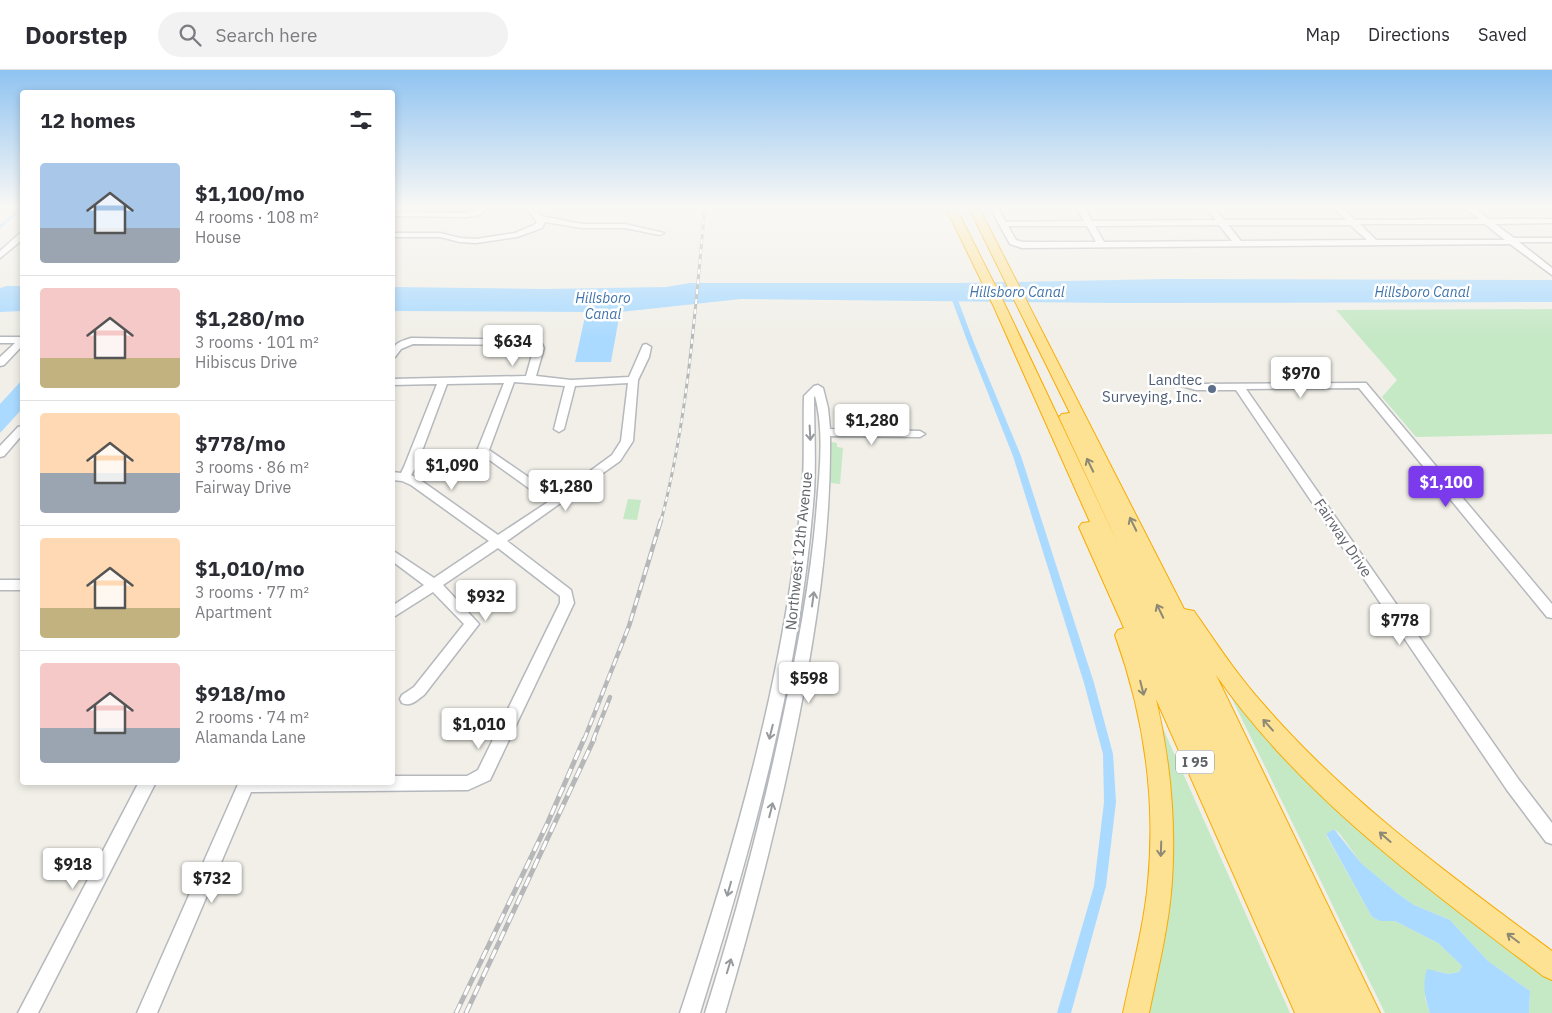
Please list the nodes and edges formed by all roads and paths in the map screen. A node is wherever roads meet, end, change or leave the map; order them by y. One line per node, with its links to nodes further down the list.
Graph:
1 (16, 250): 7 (street)
2 (966, 250): 9 (highway, I 95)
3 (969, 250): 9 (highway)
4 (988, 250): 10 (highway)
5 (992, 250): 10 (highway)
6 (1523, 250): 8 (street)
7 (0, 263)
8 (1552, 272)
9 (980, 276): 11 (highway, I 95)
10 (1004, 276): 11 (highway)
11 (1007, 307): 33 (highway, I 95); 36 (highway, I 95, one-way to 11); 56 (highway); 57 (highway, one-way to 11)
12 (0, 340): 13 (street)
13 (20, 340)
14 (20, 342): 17 (street)
15 (646, 347): 20 (street)
16 (395, 351): 18 (street)
17 (0, 364)
18 (530, 379): 19 (street); 24 (street)
19 (510, 380): 21 (street); 32 (street)
20 (634, 380): 24 (street); 32 (street)
21 (443, 381): 22 (street); 31 (street)
22 (395, 382)
23 (1179, 382): 25 (street)
24 (572, 383): 26 (street)
25 (1239, 387): 41 (street); 48 (street, Fairway Drive)
26 (559, 429)
27 (20, 431): 30 (street)
28 (824, 432): 29 (street); 42 (street, Northwest 12th Avenue, one-way to 42); 43 (street, Northwest 12th Avenue, one-way to 28)
29 (920, 434)
30 (0, 453)
31 (398, 476): 34 (street)
32 (556, 502): 34 (street)
33 (1080, 510): 54 (highway, one-way to 54); 55 (highway, I 95)
34 (498, 542): 39 (street); 45 (street)
35 (395, 556): 39 (street)
36 (1155, 568): 49 (highway, one-way to 36); 58 (highway, I 95)
37 (0, 585): 38 (street)
38 (20, 585)
39 (434, 585): 40 (street); 44 (street)
40 (395, 611)
41 (1552, 613)
42 (792, 625): 43 (street); 52 (street, Northwest 12th Avenue, one-way to 52)
43 (809, 627): 53 (street, Northwest 12th Avenue, one-way to 43)
44 (406, 699)
45 (395, 783)
46 (146, 785): 50 (street)
47 (246, 785): 51 (street)
48 (1552, 836)
49 (1552, 967)
50 (28, 1013)
51 (147, 1013)
52 (690, 1013)
53 (714, 1013)
54 (1136, 1013)
55 (1309, 1013)
56 (1326, 1013)
57 (1350, 1013)
58 (1367, 1013)

